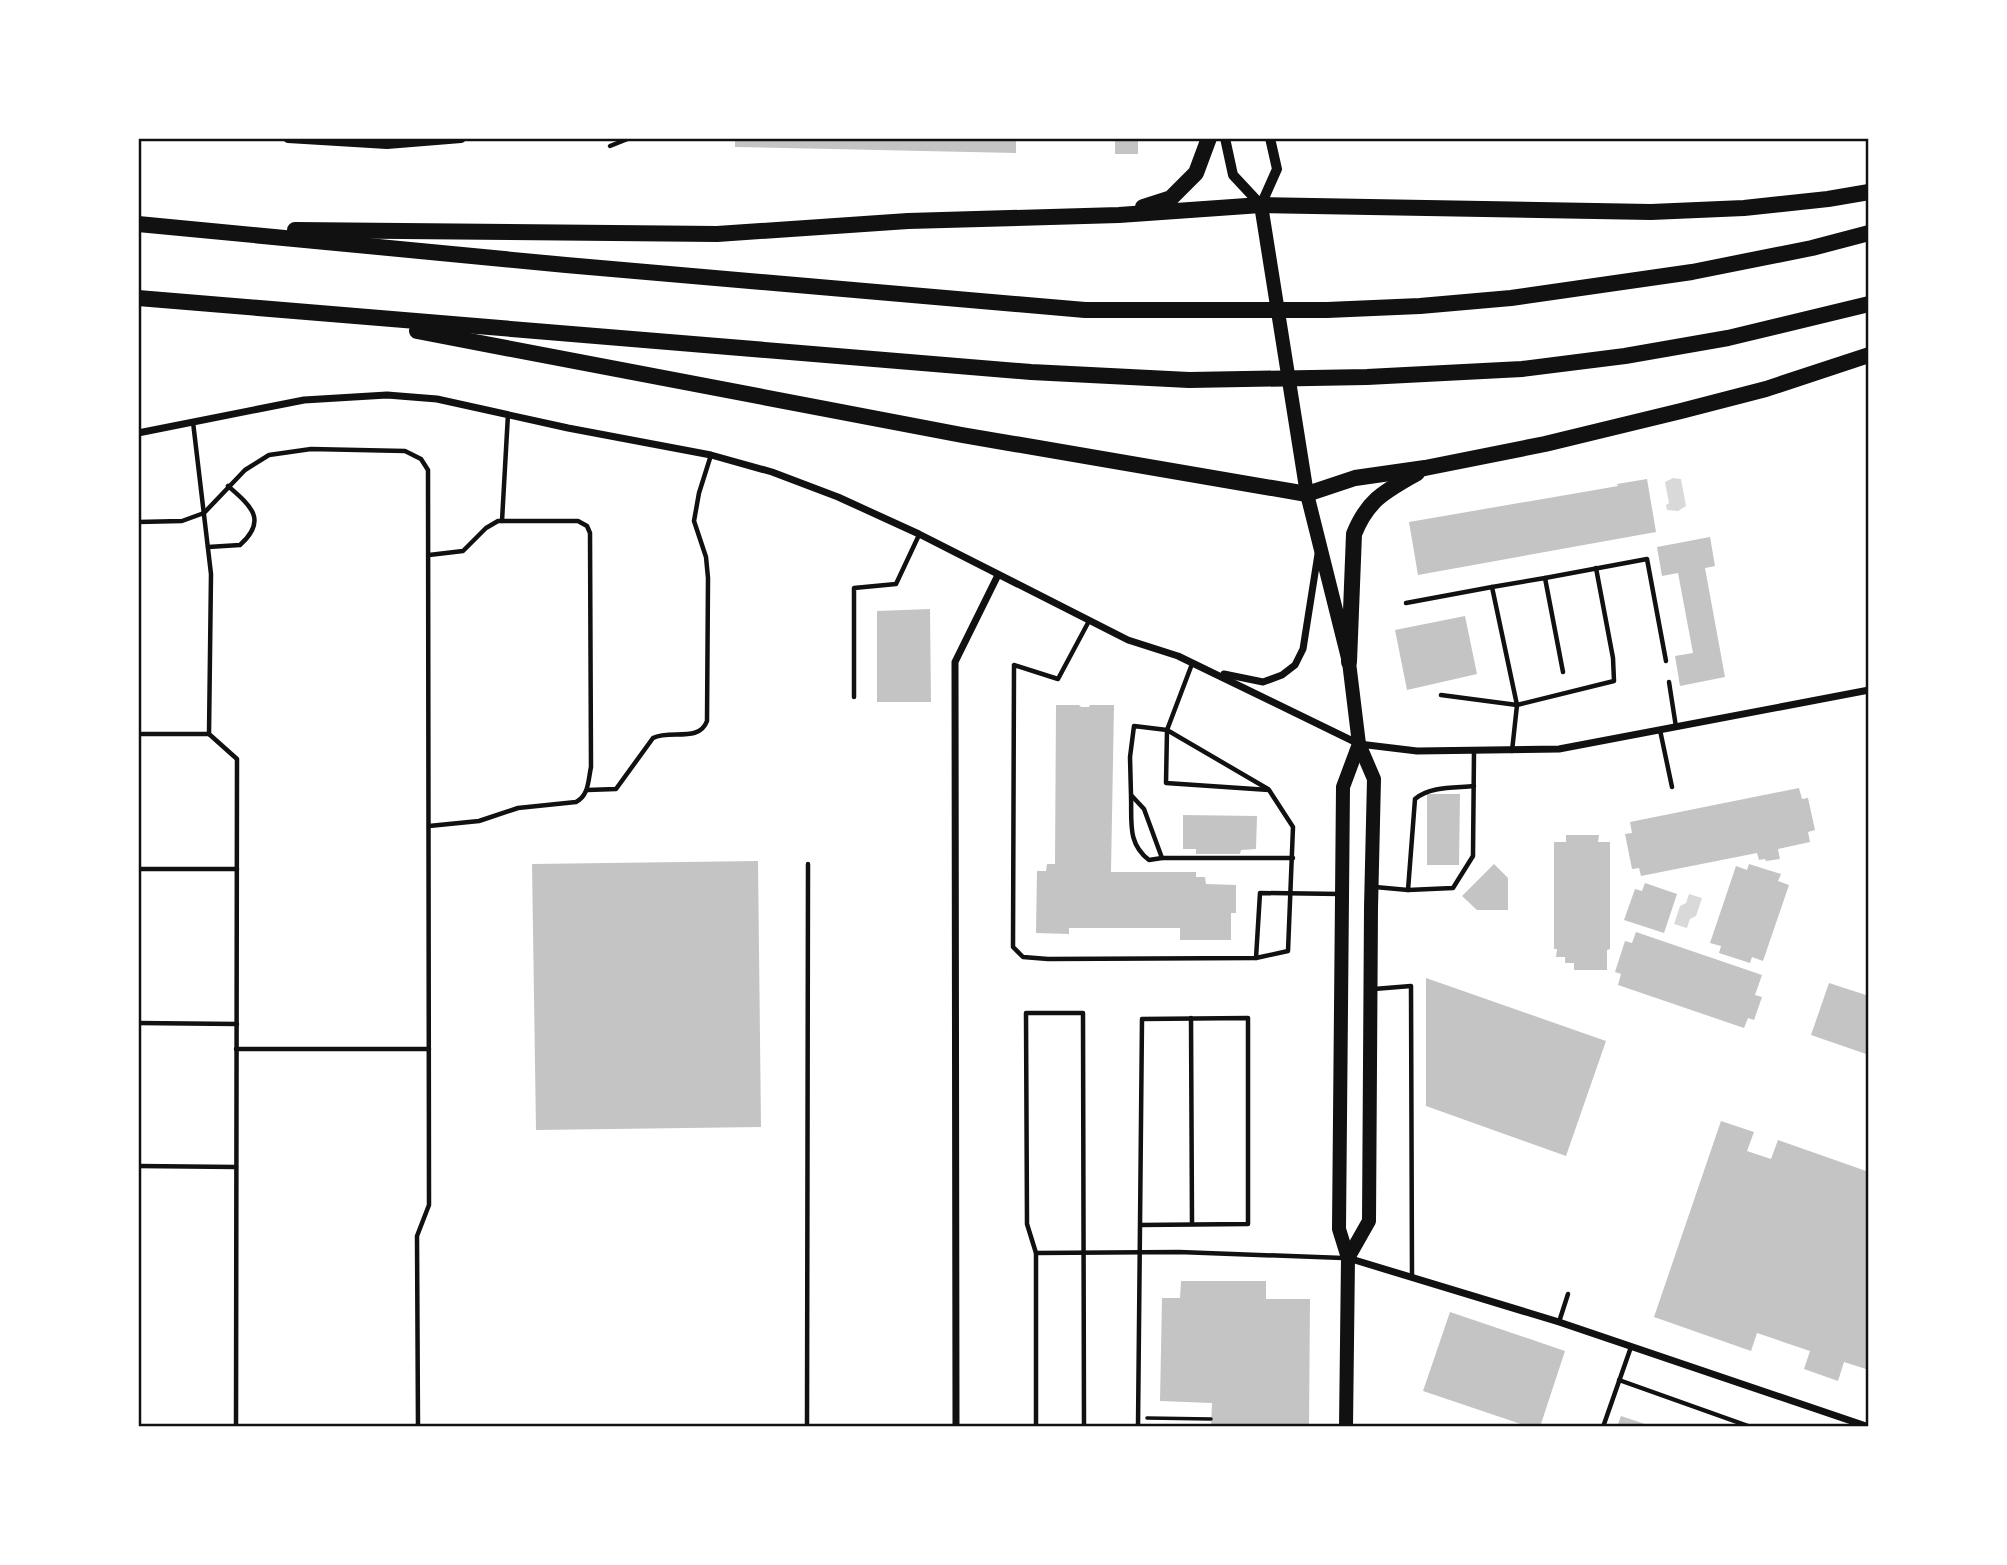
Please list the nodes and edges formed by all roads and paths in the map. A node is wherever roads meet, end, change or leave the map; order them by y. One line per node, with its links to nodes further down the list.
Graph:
1 (288, 138): 7 (street)
2 (461, 138): 7 (street)
3 (630, 138): 8 (lane)
4 (1209, 138): 11 (highway)
5 (1225, 138): 10 (street)
6 (1270, 138): 10 (street)
7 (302, 139)
8 (610, 146)
9 (1869, 192): 10 (highway)
10 (1261, 205): 11 (highway); 25 (main road)
11 (1119, 215): 13 (highway)
12 (138, 224): 13 (highway)
13 (188, 229): 14 (highway)
14 (1869, 233)
15 (138, 298): 17 (highway)
16 (1869, 304): 17 (highway)
17 (336, 315): 25 (highway)
18 (1869, 355): 23 (highway)
19 (508, 414): 20 (street); 22 (street); 27 (lane)
20 (193, 422): 21 (street); 26 (lane)
21 (138, 433)
22 (711, 455): 29 (street); 59 (lane)
23 (1425, 468): 25 (highway); 40 (highway)
24 (228, 486): 26 (lane); 30 (lane); 32 (lane)
25 (1307, 494): 31 (main road)
26 (204, 513): 28 (lane); 30 (lane)
27 (502, 521): 32 (lane); 59 (lane)
28 (138, 522)
29 (919, 534): 34 (street); 47 (lane)
30 (208, 547): 53 (lane)
31 (1319, 547): 40 (main road); 42 (street)
32 (429, 555): 62 (lane)
33 (1596, 569): 35 (lane); 39 (lane); 48 (lane)
34 (998, 575): 38 (street); 97 (street)
35 (1545, 578): 36 (lane); 43 (lane)
36 (1492, 587): 37 (lane); 48 (lane)
37 (1406, 603)
38 (1089, 621): 41 (street); 72 (lane)
39 (1666, 661)
40 (1349, 662): 54 (main road)
41 (1193, 663): 42 (street); 50 (lane)
42 (1209, 670): 54 (street)
43 (1563, 672)
44 (1668, 681): 49 (lane)
45 (1869, 690): 49 (street)
46 (1441, 695): 48 (lane)
47 (854, 698)
48 (1517, 705): 56 (lane)
49 (1676, 727): 51 (street)
50 (1167, 730): 60 (lane); 60 (lane); 61 (lane)
51 (1660, 730): 56 (street); 58 (lane)
52 (138, 734): 53 (lane)
53 (209, 734): 67 (lane)
54 (1359, 744): 55 (street); 68 (main road); 71 (main road)
55 (1474, 751): 56 (street); 57 (lane)
56 (1512, 751)
57 (1474, 786): 69 (lane); 69 (lane)
58 (1672, 787)
59 (587, 790): 62 (lane)
60 (1269, 790): 64 (lane)
61 (1131, 796): 63 (lane); 63 (lane)
62 (429, 826): 78 (lane)
63 (1162, 858): 64 (lane)
64 (1293, 858): 70 (lane)
65 (808, 864): 96 (lane)
66 (138, 869): 67 (lane)
67 (237, 870): 76 (lane)
68 (1371, 887): 69 (lane); 73 (main road)
69 (1408, 890)
70 (1291, 893): 71 (lane); 72 (lane); 72 (lane)
71 (1341, 894): 86 (main road)
72 (1256, 958)
73 (1370, 989): 86 (main road); 87 (lane)
74 (1191, 1018): 81 (lane); 82 (lane); 82 (lane)
75 (138, 1023): 76 (lane)
76 (237, 1024): 77 (lane)
77 (236, 1049): 78 (lane); 80 (lane)
78 (429, 1049): 95 (lane)
79 (138, 1166): 80 (lane)
80 (236, 1167): 94 (lane)
81 (1140, 1224): 82 (lane); 83 (lane)
82 (1192, 1224)
83 (1139, 1252): 85 (lane); 86 (lane); 92 (lane)
84 (1037, 1253): 85 (lane); 85 (lane); 98 (lane)
85 (1083, 1253): 99 (lane)
86 (1348, 1258): 87 (street); 101 (main road)
87 (1412, 1277): 89 (street)
88 (1568, 1294): 89 (lane)
89 (1559, 1322): 90 (street)
90 (1631, 1346): 91 (lane); 104 (street)
91 (1619, 1380): 102 (lane); 103 (lane)
92 (1138, 1418): 93 (path); 100 (lane)
93 (1211, 1419)
94 (236, 1427)
95 (418, 1427)
96 (807, 1427)
97 (956, 1427)
98 (1036, 1427)
99 (1084, 1427)
100 (1138, 1427)
101 (1346, 1427)
102 (1602, 1427)
103 (1751, 1427)
104 (1869, 1427)

